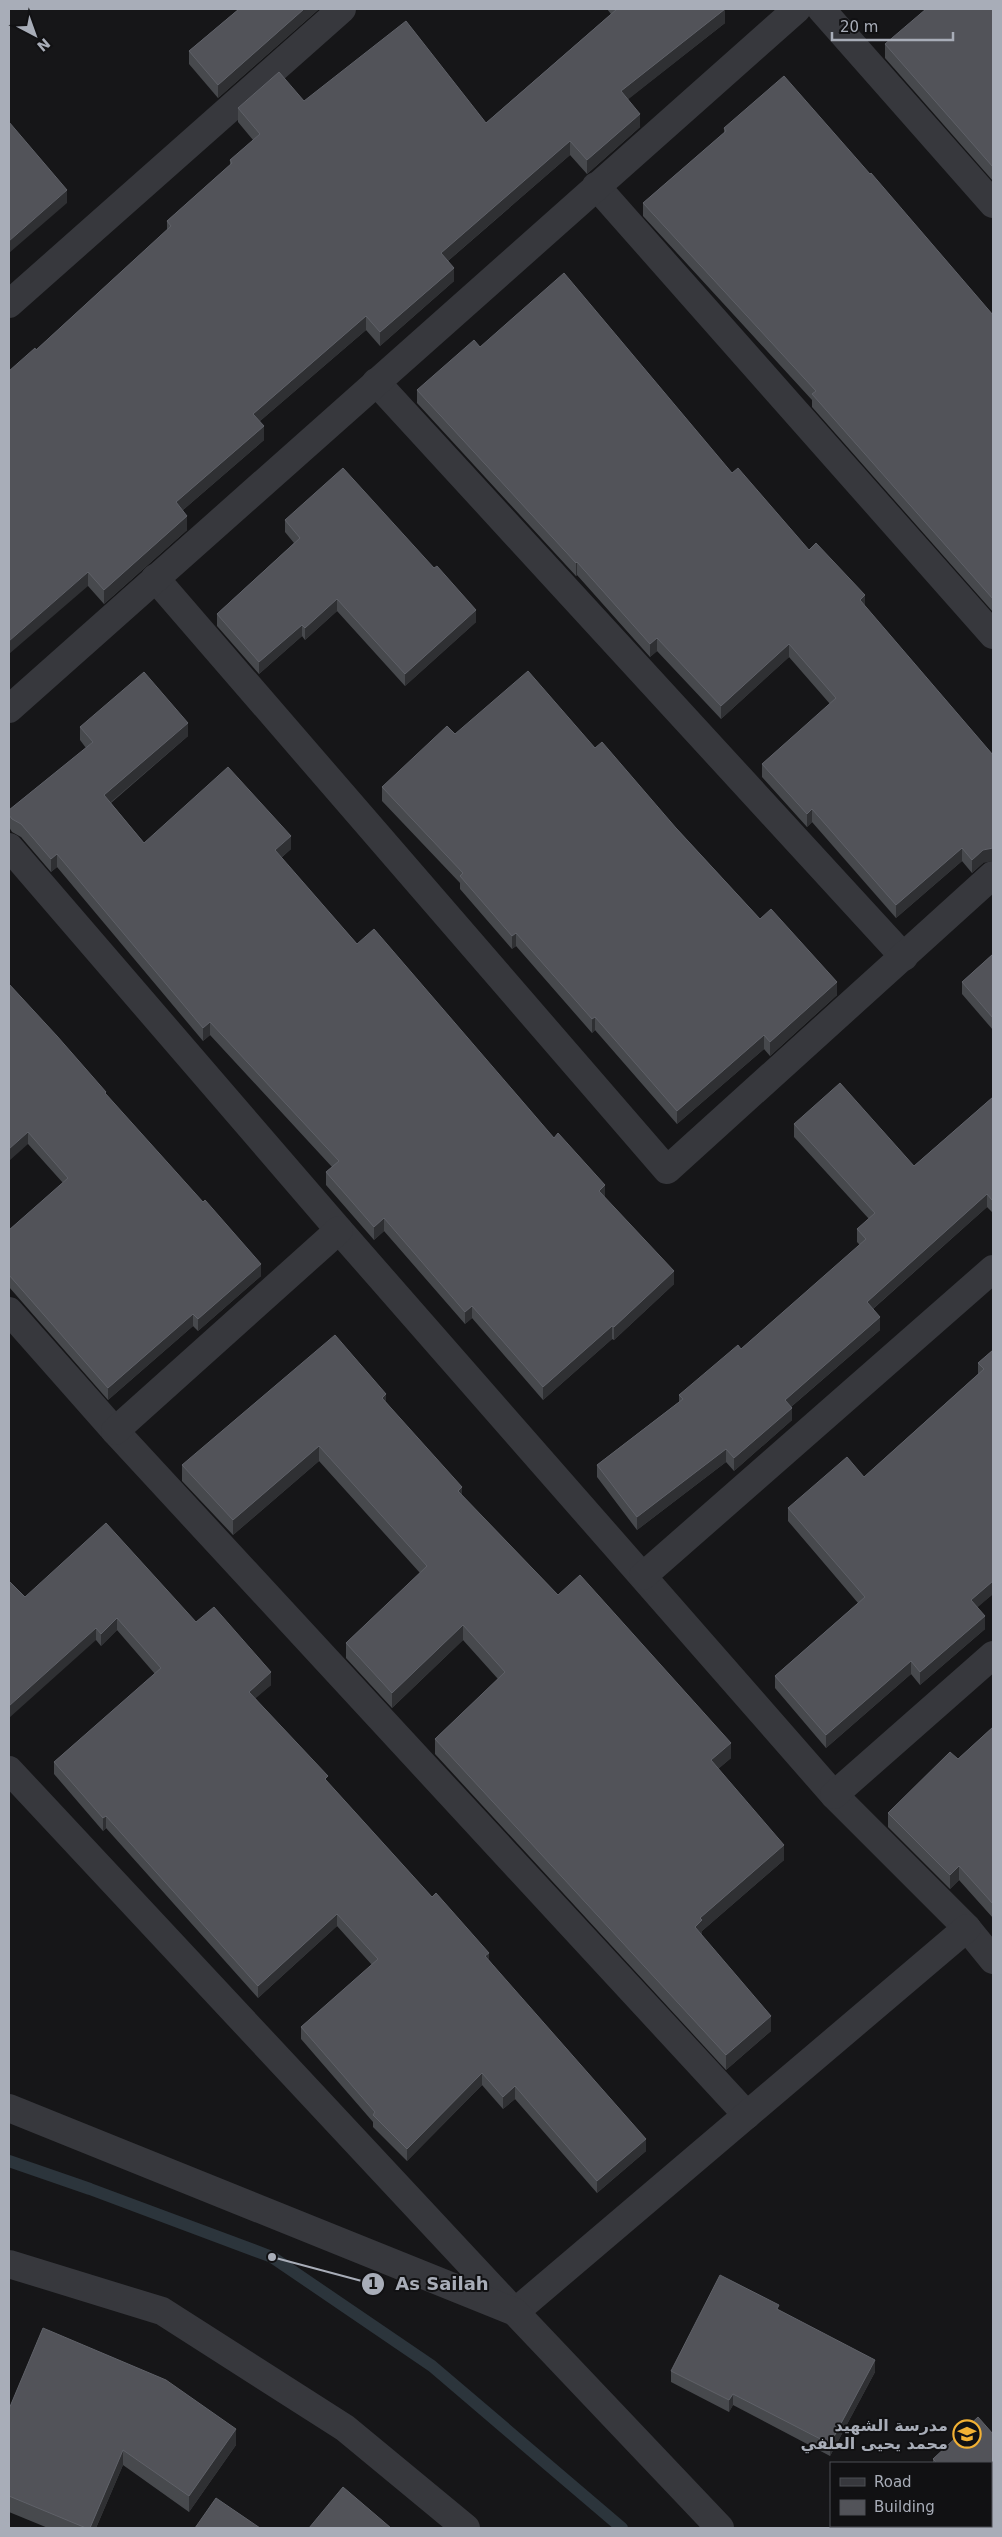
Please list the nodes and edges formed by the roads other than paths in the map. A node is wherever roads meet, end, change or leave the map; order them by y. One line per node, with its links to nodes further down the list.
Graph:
1 (342, 9): 6 (street)
2 (797, 9): 4 (street)
3 (821, 9): 5 (street)
4 (596, 186): 7 (street); 9 (street)
5 (993, 204)
6 (9, 304)
7 (376, 382): 8 (street); 13 (street)
8 (156, 578): 10 (street); 13 (street)
9 (993, 635)
10 (9, 709)
11 (9, 847): 14 (street)
12 (993, 875): 13 (street)
13 (904, 957)
14 (339, 1230): 17 (street); 18 (street)
15 (993, 1269): 18 (street)
16 (9, 1311): 17 (street)
17 (115, 1431): 25 (street)
18 (644, 1576): 21 (street)
19 (993, 1655): 21 (street)
20 (9, 1770): 27 (street)
21 (834, 1795): 22 (street)
22 (967, 1928): 23 (street); 25 (street)
23 (993, 1960)
24 (9, 2108): 27 (street)
25 (747, 2115): 27 (street)
26 (9, 2264): 28 (street)
27 (515, 2312): 29 (street)
28 (466, 2528)
29 (720, 2528)

